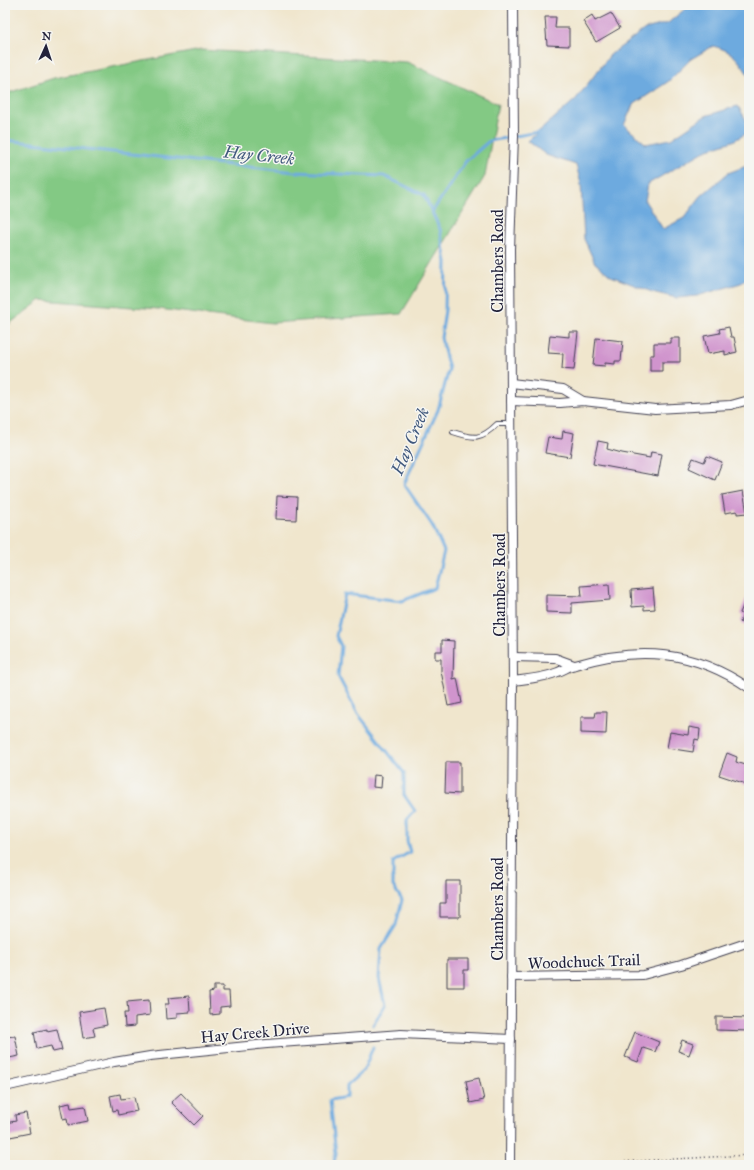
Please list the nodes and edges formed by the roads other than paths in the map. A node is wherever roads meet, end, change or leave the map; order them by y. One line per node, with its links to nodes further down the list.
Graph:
1 (513, 5): 2 (street, Chambers Road)
2 (511, 383): 4 (street, Chambers Road); 5 (street)
3 (749, 400): 5 (street)
4 (511, 401): 5 (street); 6 (street, Chambers Road)
5 (583, 401)
6 (512, 424): 7 (lane); 8 (street, Chambers Road)
7 (453, 432)
8 (513, 657): 9 (street); 10 (street, Chambers Road)
9 (574, 665): 10 (street); 11 (street)
10 (513, 681): 13 (street, Chambers Road)
11 (749, 688)
12 (749, 942): 13 (street, Woodchuck Trail)
13 (511, 977): 14 (street, Chambers Road)
14 (511, 1039): 15 (street, Hay Creek Drive); 16 (street, Chambers Road)
15 (5, 1087)
16 (510, 1165)

